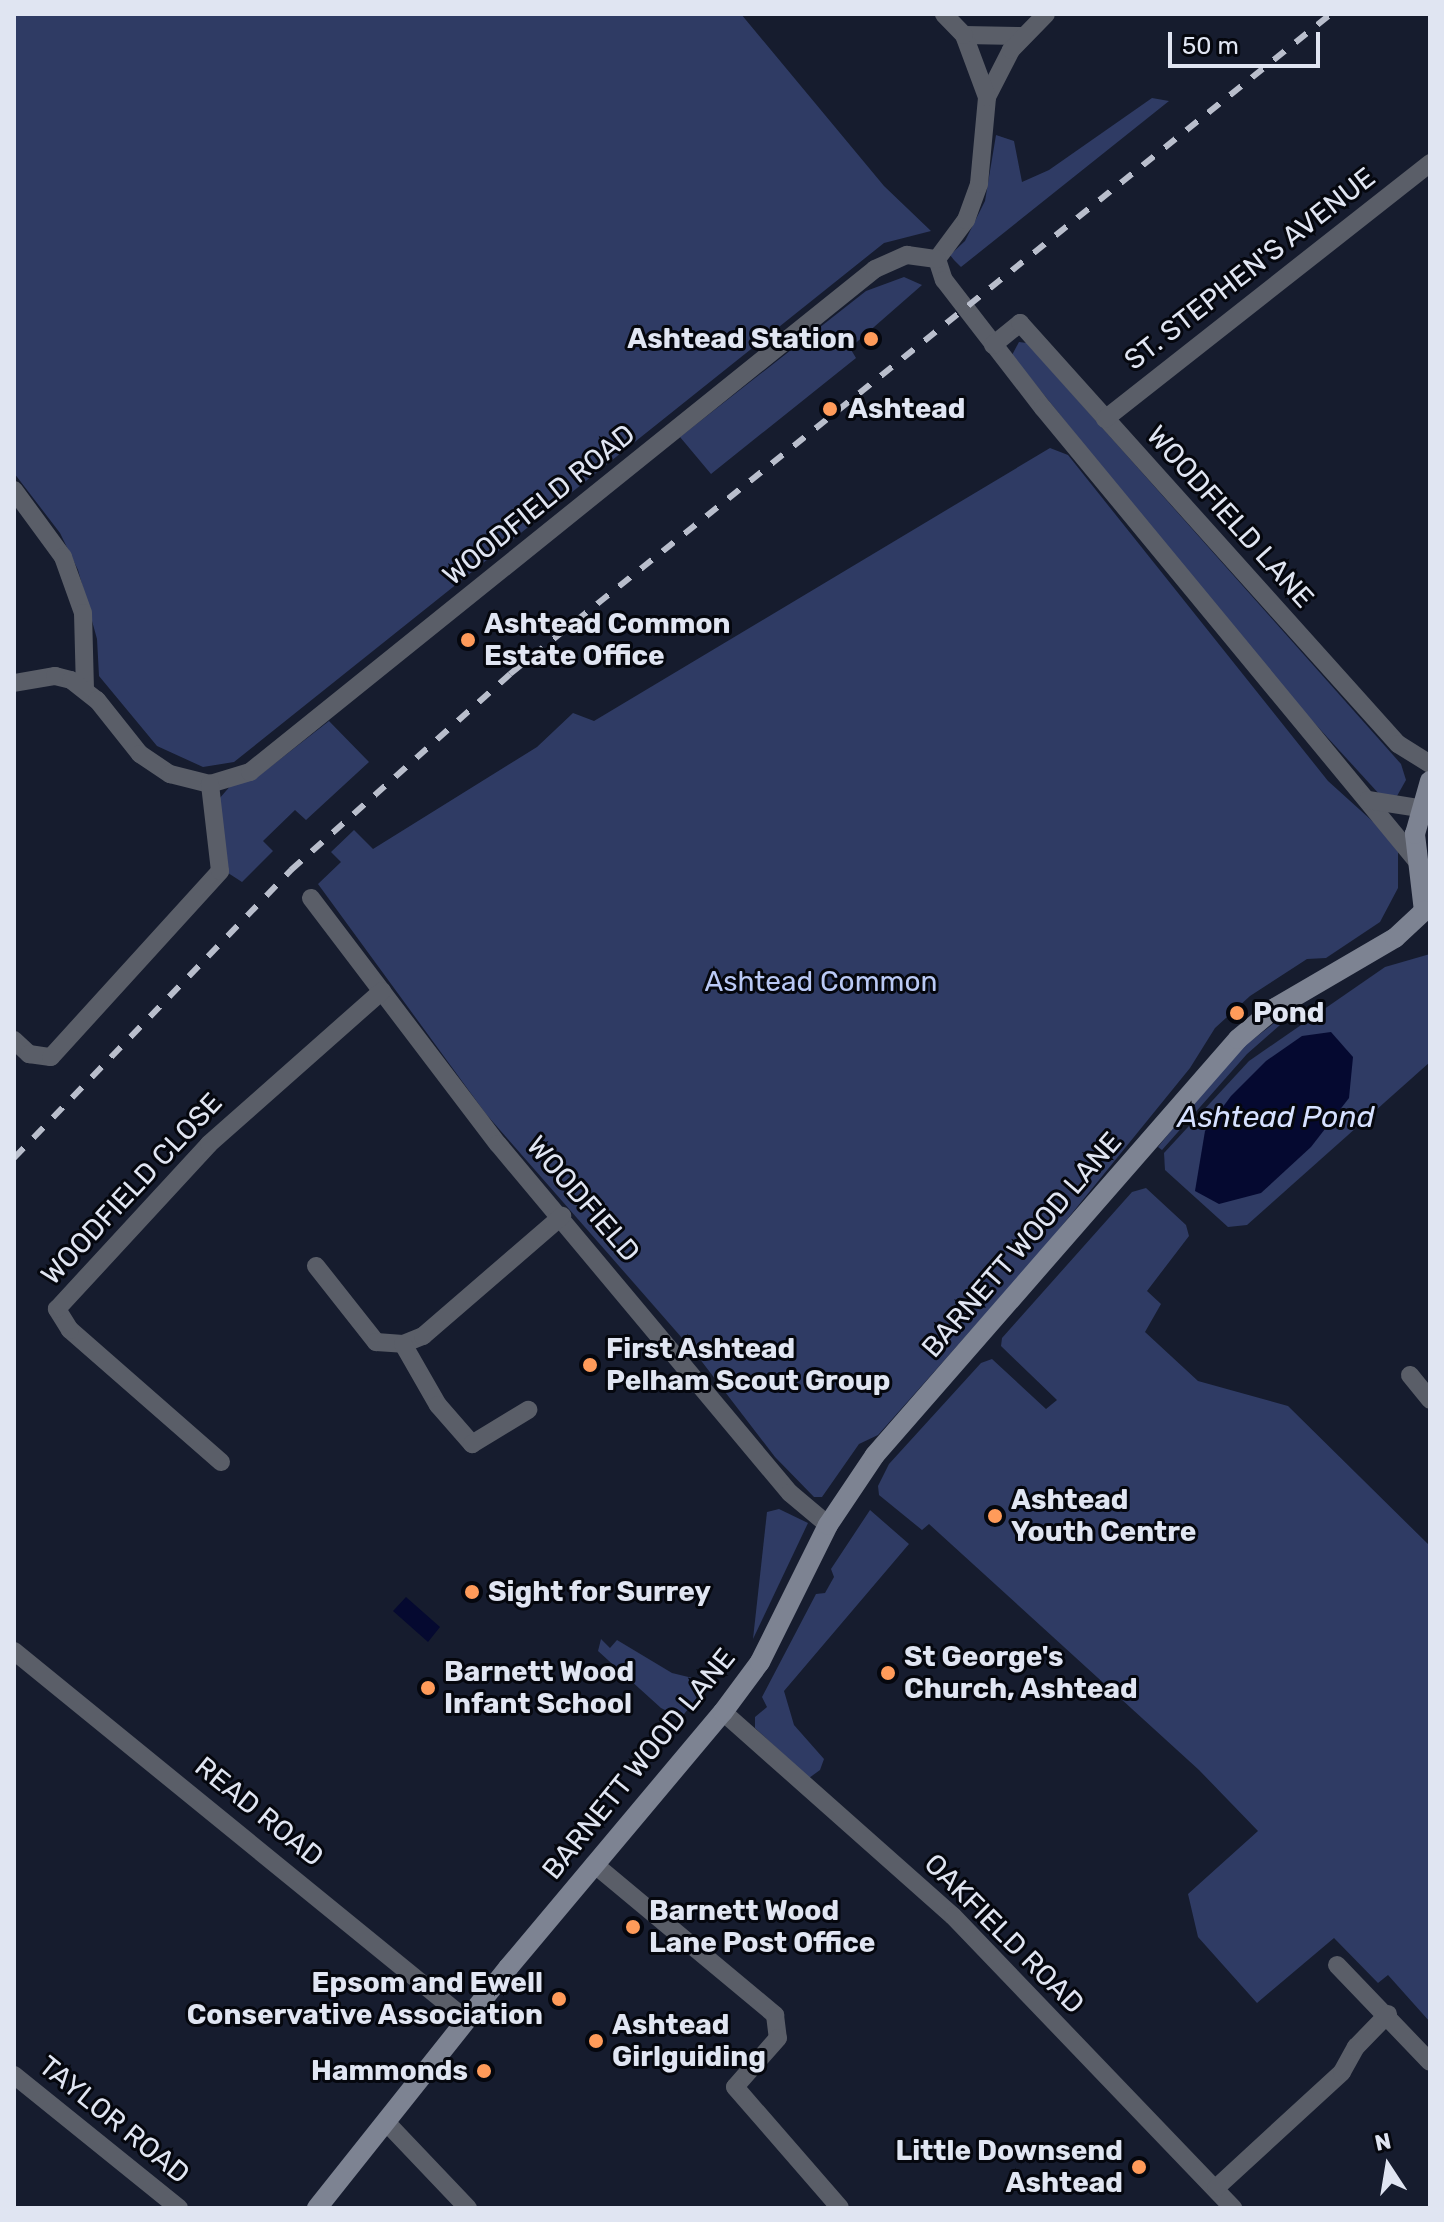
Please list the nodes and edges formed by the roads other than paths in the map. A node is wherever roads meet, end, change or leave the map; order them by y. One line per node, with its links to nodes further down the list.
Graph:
1 (944, 14): 3 (street)
2 (1046, 14): 4 (street)
3 (964, 35): 4 (street); 5 (street)
4 (1021, 36): 5 (street)
5 (987, 97): 7 (street)
6 (1430, 163): 9 (street, ST. STEPHEN'S AVENUE)
7 (937, 259): 8 (street); 15 (street, WOODFIELD ROAD)
8 (993, 345): 9 (street, WOODFIELD LANE); 16 (street)
9 (1105, 419): 13 (street, WOODFIELD LANE)
10 (14, 490): 12 (street)
11 (14, 683): 12 (street)
12 (85, 688): 15 (street)
13 (1430, 764)
14 (1430, 781): 17 (street)
15 (210, 784): 22 (street)
16 (1368, 800): 17 (street); 18 (street)
17 (1419, 808): 18 (street)
18 (1416, 860): 20 (street)
19 (311, 898): 21 (street, WOODFIELD)
20 (1427, 913): 30 (street, BARNETT WOOD LANE)
21 (382, 991): 23 (street, WOODFIELD); 29 (street, WOODFIELD CLOSE)
22 (14, 1040)
23 (562, 1216): 25 (street); 30 (street, WOODFIELD)
24 (316, 1266): 25 (street)
25 (403, 1344): 28 (street)
26 (1410, 1375): 27 (street)
27 (1430, 1400)
28 (528, 1410)
29 (221, 1462)
30 (828, 1525): 32 (street, BARNETT WOOD LANE)
31 (14, 1651): 36 (street, READ ROAD)
32 (723, 1712): 33 (street, BARNETT WOOD LANE); 40 (street, OAKFIELD ROAD)
33 (594, 1864): 36 (street, BARNETT WOOD LANE); 44 (street)
34 (1337, 1965): 35 (street)
35 (1388, 2014): 37 (street); 40 (street)
36 (467, 2020): 39 (street, BARNETT WOOD LANE)
37 (1430, 2062)
38 (14, 2075): 41 (street, TAYLOR ROAD)
39 (386, 2122): 42 (street, BARNETT WOOD LANE); 43 (street)
40 (1216, 2188): 45 (street, OAKFIELD ROAD)
41 (179, 2208)
42 (317, 2208)
43 (468, 2208)
44 (840, 2208)
45 (1233, 2208)

